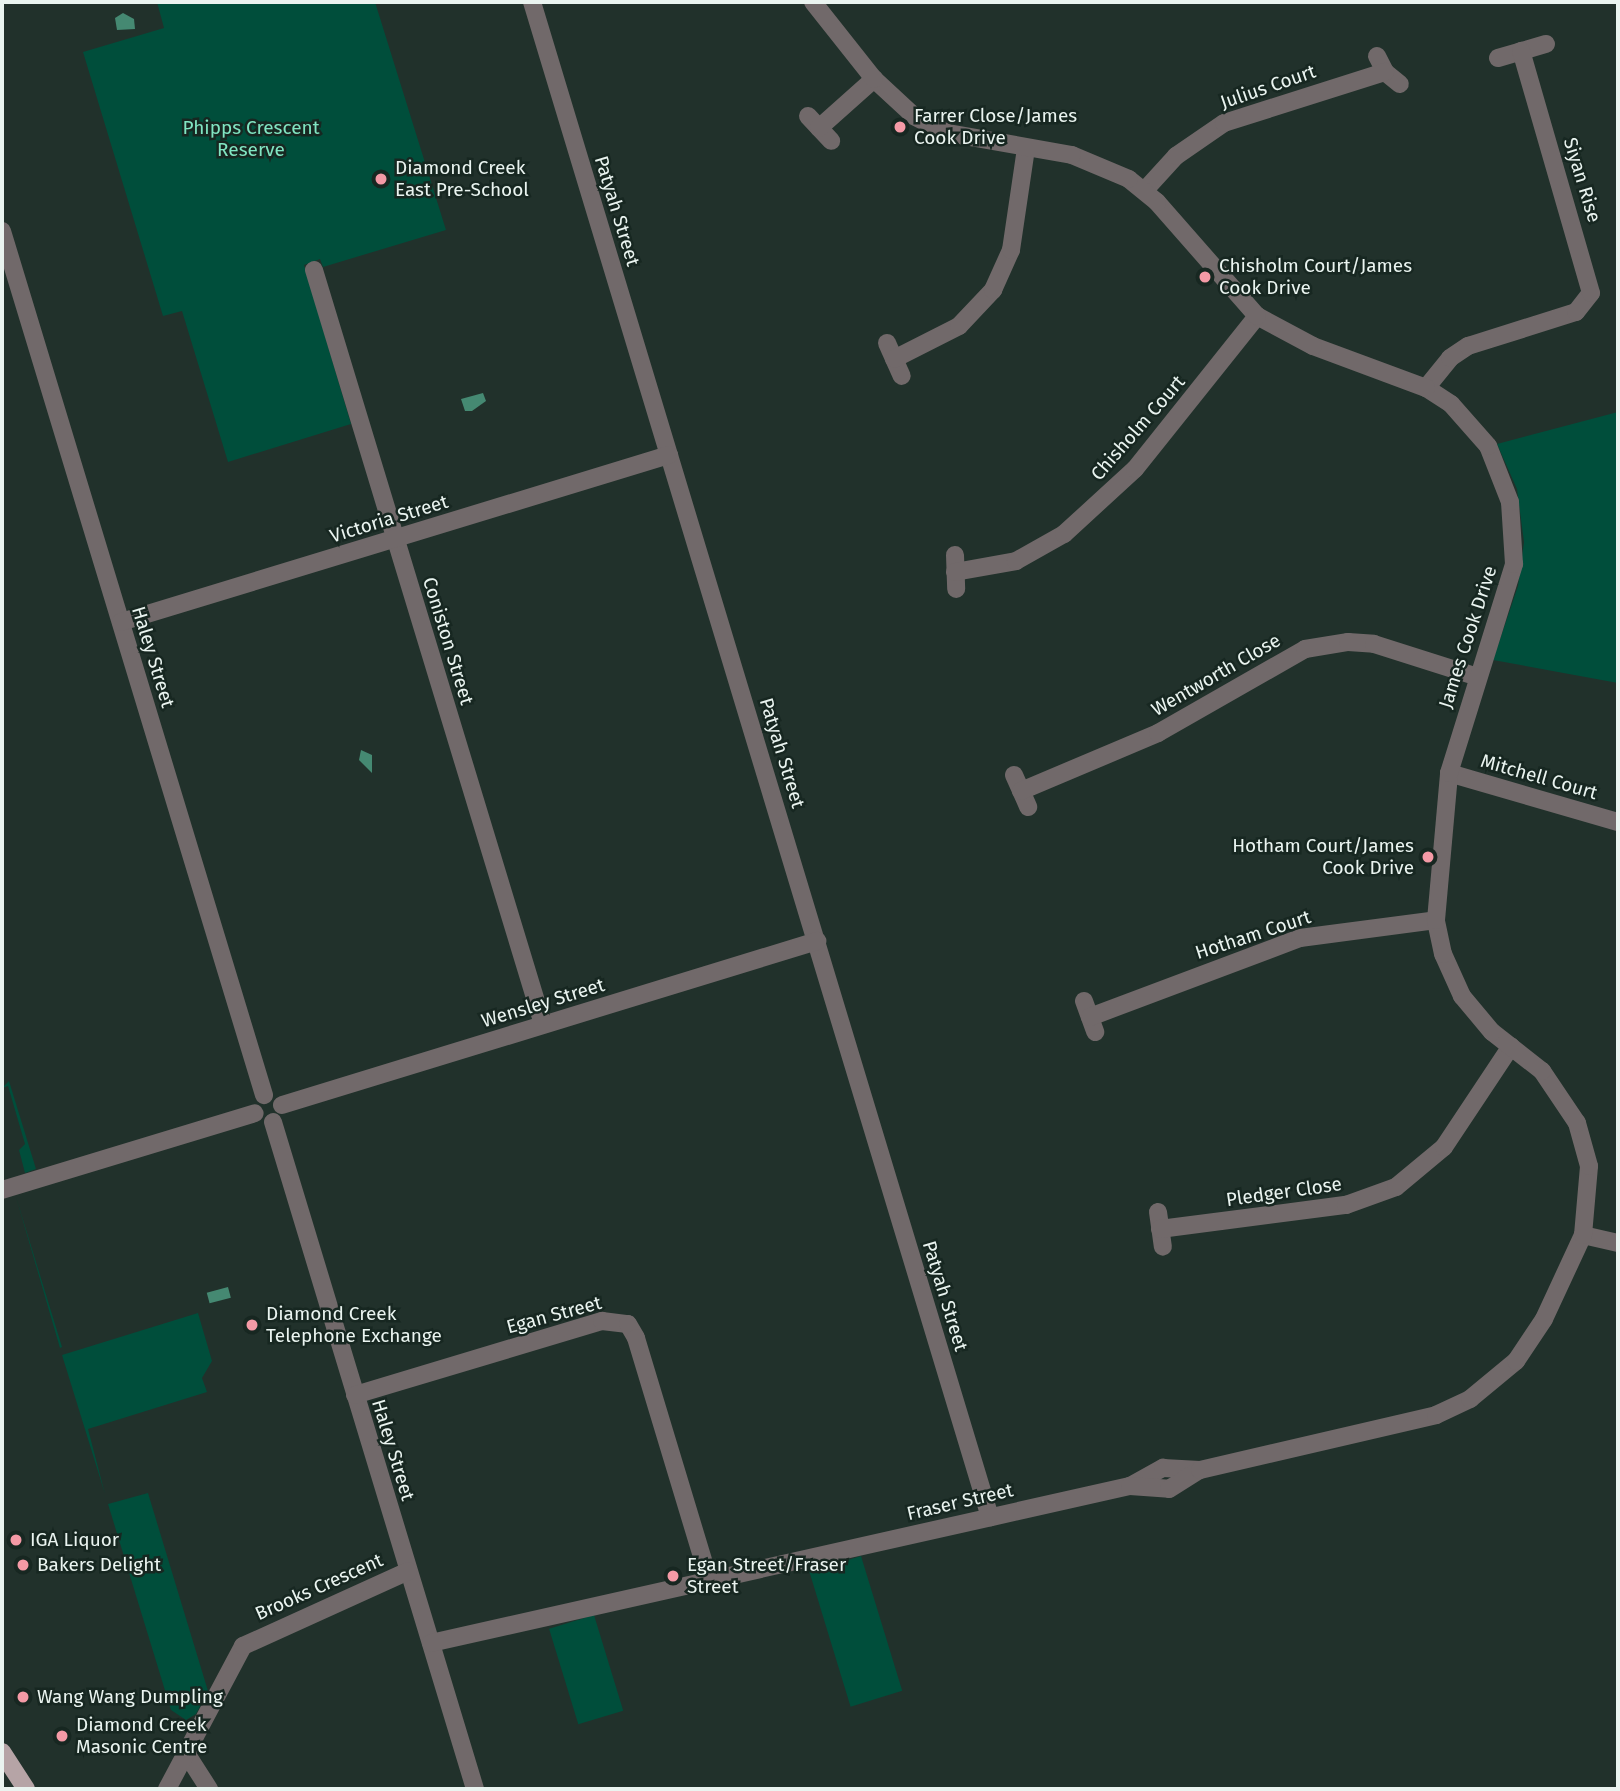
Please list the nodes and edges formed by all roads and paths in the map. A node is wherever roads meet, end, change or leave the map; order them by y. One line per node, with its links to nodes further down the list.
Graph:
1 (532, 2): 16 (street, Patyah Street)
2 (813, 2): 6 (street, James Cook Drive)
3 (1546, 44): 4 (street)
4 (1521, 51): 5 (street); 15 (street, Siyan Rise)
5 (1498, 58)
6 (874, 79): 8 (street); 9 (street, James Cook Drive)
7 (1400, 84): 10 (street, Julius Court)
8 (819, 128)
9 (1026, 148): 10 (street, James Cook Drive); 14 (street)
10 (1145, 190): 13 (street, James Cook Drive)
11 (2, 231): 19 (street, Haley Street)
12 (314, 270): 17 (street, Coniston Street)
13 (1257, 316): 15 (street, James Cook Drive); 18 (street, Chisholm Court)
14 (894, 360)
15 (1426, 388): 20 (street, James Cook Drive)
16 (669, 456): 17 (street, Victoria Street); 25 (street, Patyah Street)
17 (395, 538): 19 (street, Victoria Street); 27 (street, Coniston Street)
18 (956, 572)
19 (121, 622): 29 (street, Haley Street)
20 (1478, 677): 21 (street, James Cook Drive); 22 (street, Wentworth Close)
21 (1449, 773): 23 (street, Mitchell Court); 24 (street, James Cook Drive)
22 (1021, 791)
23 (1618, 822)
24 (1436, 920): 26 (street, Hotham Court); 28 (street, James Cook Drive)
25 (817, 942): 27 (street, Wensley Street); 39 (street, Patyah Street)
26 (1089, 1016)
27 (542, 1024): 30 (street, Wensley Street)
28 (1511, 1046): 34 (street, Pledger Close); 35 (street, James Cook Drive)
29 (264, 1095): 30 (street); 31 (street)
30 (282, 1105): 32 (street)
31 (255, 1113): 32 (street); 33 (street)
32 (273, 1122): 38 (street, Haley Street)
33 (2, 1190)
34 (1160, 1229)
35 (1583, 1234): 36 (street); 37 (street, James Cook Drive)
36 (1618, 1243)
37 (1487, 1388): 39 (street, Fraser Street)
38 (355, 1395): 40 (street, Haley Street); 41 (street, Egan Street)
39 (990, 1517): 41 (street, Fraser Street)
40 (408, 1571): 42 (street, Haley Street); 44 (street, Brooks Crescent)
41 (709, 1580): 42 (street, Fraser Street)
42 (431, 1643): 48 (street, Haley Street)
43 (2, 1752): 45 (main road)
44 (186, 1753): 46 (street, Brooks Crescent); 47 (street)
45 (26, 1789)
46 (167, 1789)
47 (209, 1789)
48 (475, 1789)

